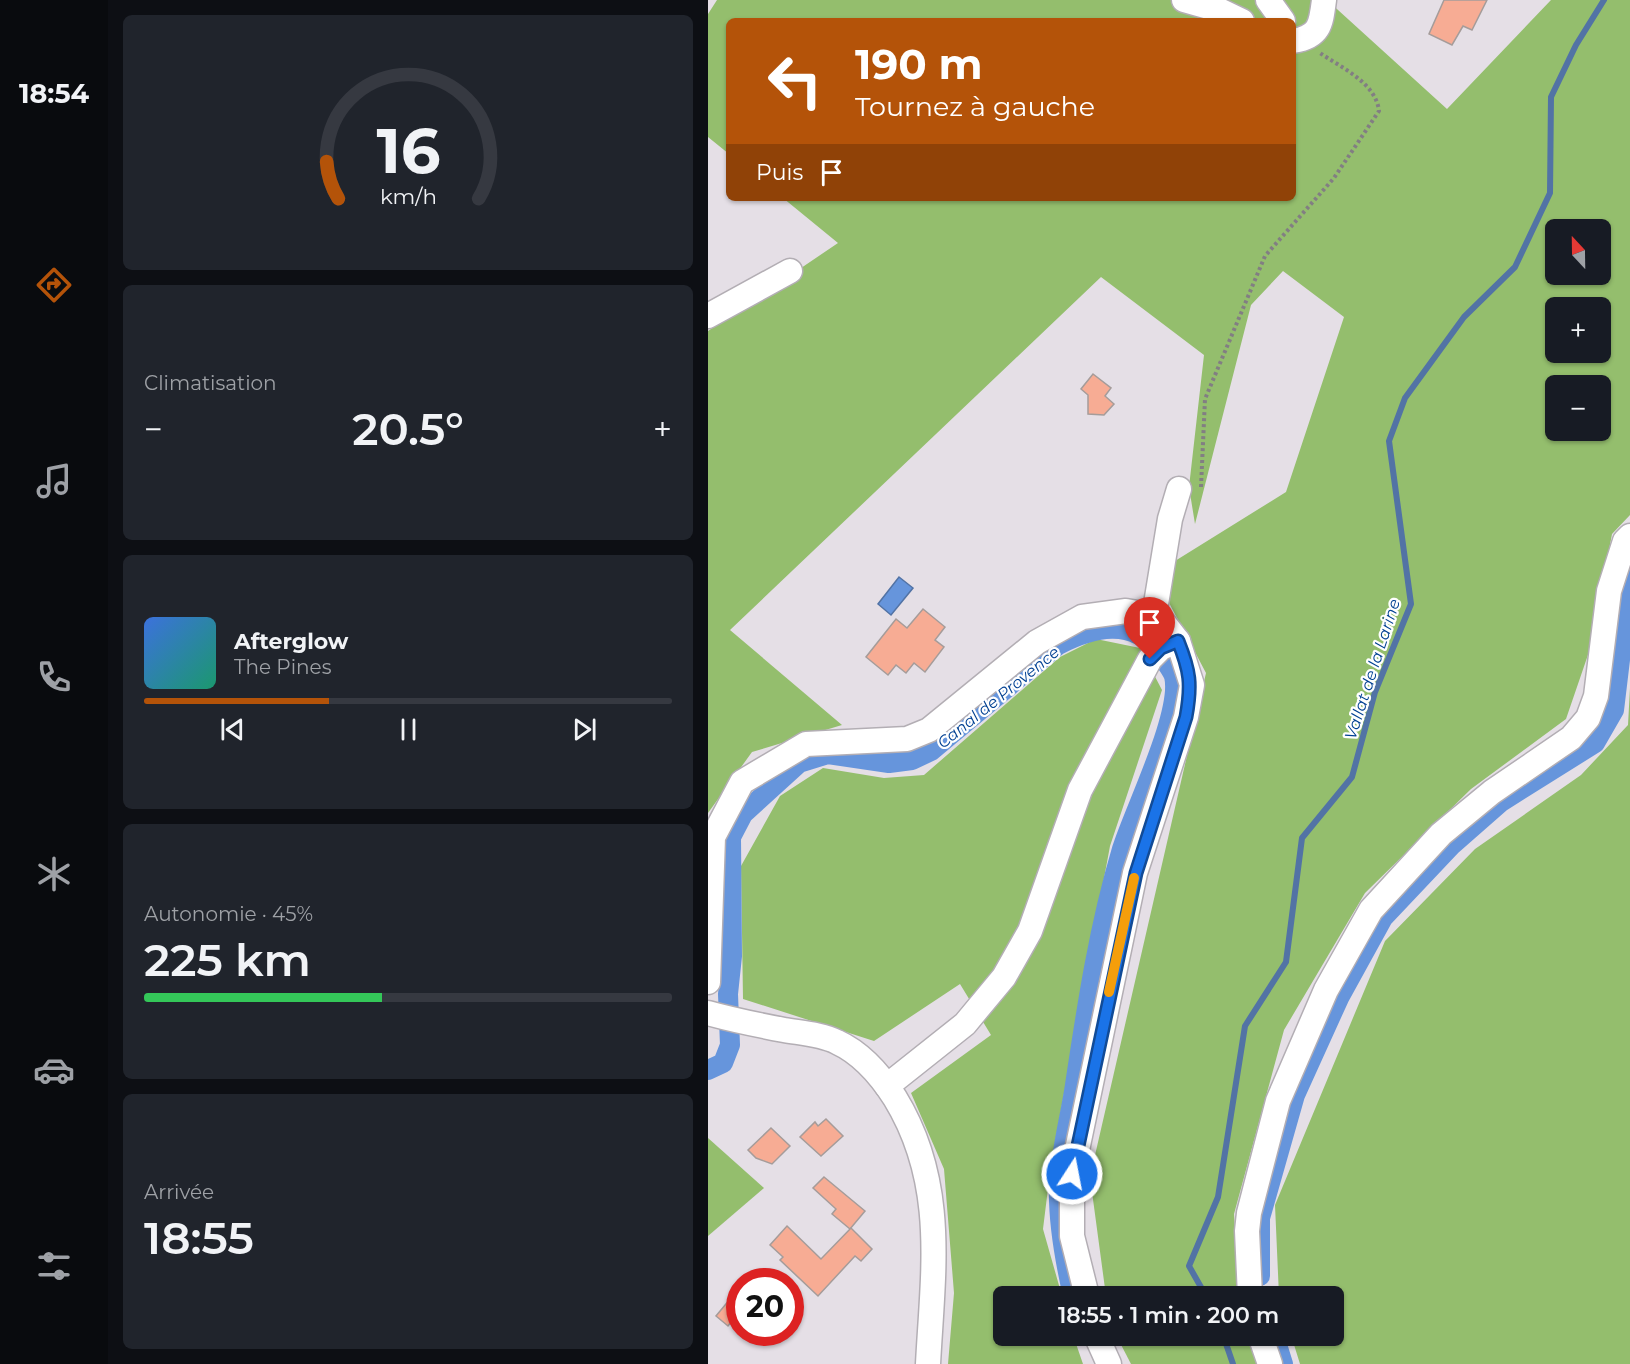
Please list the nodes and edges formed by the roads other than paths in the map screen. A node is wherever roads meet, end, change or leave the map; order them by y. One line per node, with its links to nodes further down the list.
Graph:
1 (1184, 0): 4 (street)
2 (1268, 0): 5 (street)
3 (1324, 0): 6 (street)
4 (1236, 18)
5 (1282, 18)
6 (1296, 36)
7 (790, 271): 8 (street)
8 (708, 316)
9 (1190, 492): 11 (street)
10 (1630, 536): 17 (street)
11 (1154, 616): 12 (street); 13 (street)
12 (1163, 649): 15 (street); 16 (street)
13 (708, 981)
14 (708, 1013): 15 (street)
15 (887, 1086): 20 (street)
16 (1084, 1286)
17 (1250, 1286)
18 (1101, 1346): 21 (street)
19 (1264, 1346): 22 (street)
20 (928, 1364)
21 (1109, 1364)
22 (1270, 1364)

